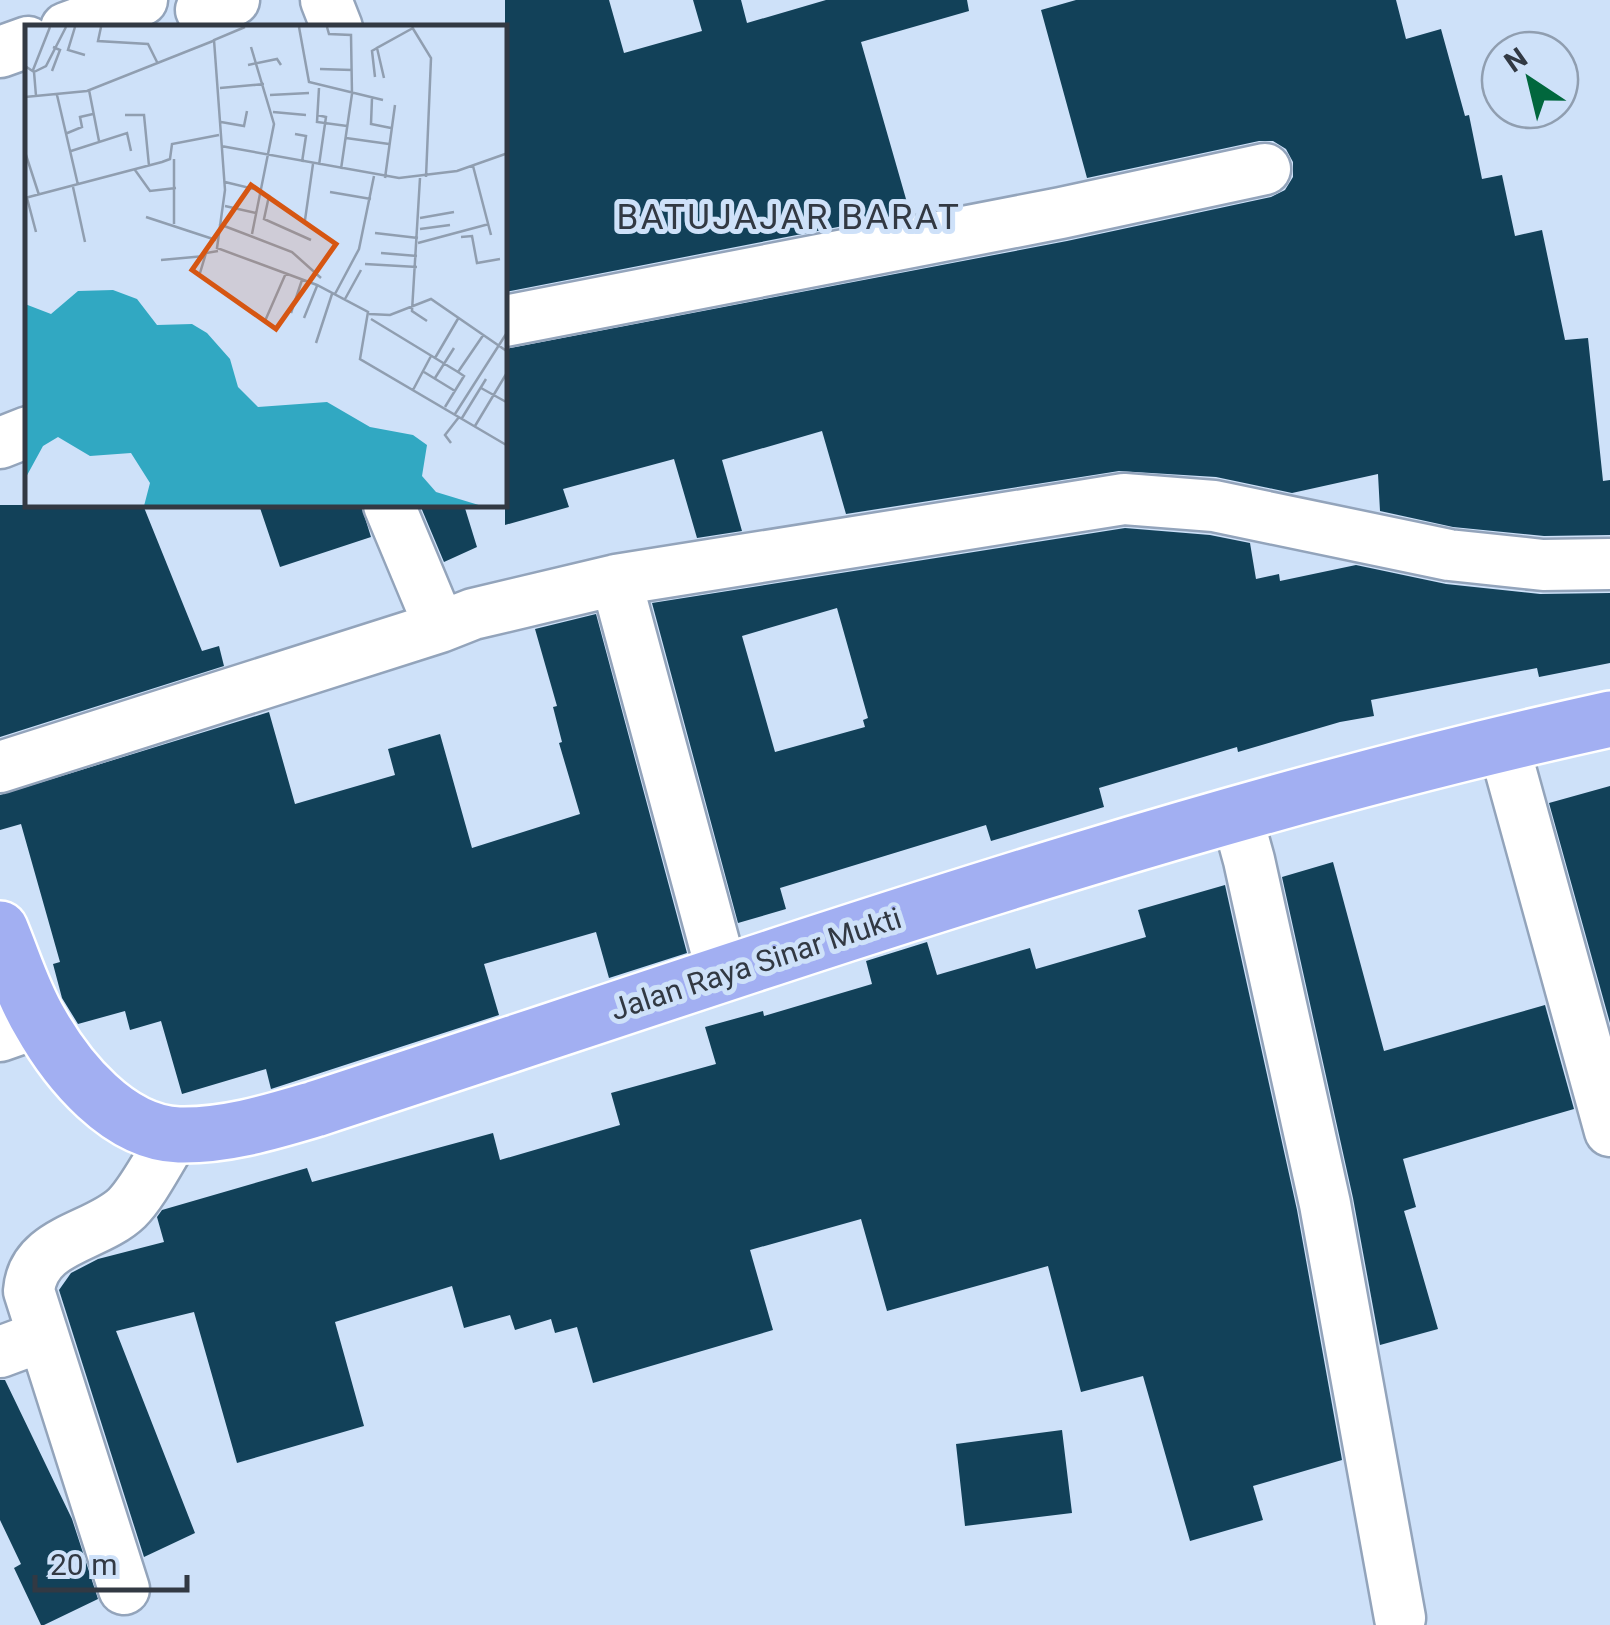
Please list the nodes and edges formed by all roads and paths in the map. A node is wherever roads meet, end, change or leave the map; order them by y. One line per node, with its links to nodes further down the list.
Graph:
1 (142, 0): 3 (street)
2 (326, 0): 4 (street)
3 (74, 25)
4 (336, 25)
5 (25, 43): 6 (street)
6 (0, 52)
7 (1265, 169): 8 (street)
8 (508, 320)
9 (25, 433): 10 (street)
10 (0, 443)
11 (390, 508): 14 (street)
12 (1610, 564): 13 (street)
13 (616, 580): 14 (street); 20 (street)
14 (440, 628): 17 (street)
15 (1610, 719): 16 (highway, Jalan Raya Sinar Mukti)
16 (1502, 743): 18 (highway, Jalan Raya Sinar Mukti); 22 (street)
17 (0, 767)
18 (1236, 813): 20 (highway, Jalan Raya Sinar Mukti); 26 (street)
19 (0, 930): 21 (highway, Jalan Raya Sinar Mukti)
20 (723, 976): 23 (highway, Jalan Raya Sinar Mukti)
21 (20, 1029): 23 (highway, Jalan Raya Sinar Mukti)
22 (1610, 1131)
23 (175, 1135): 24 (street)
24 (22, 1344): 25 (street)
25 (124, 1588)
26 (1400, 1618)

